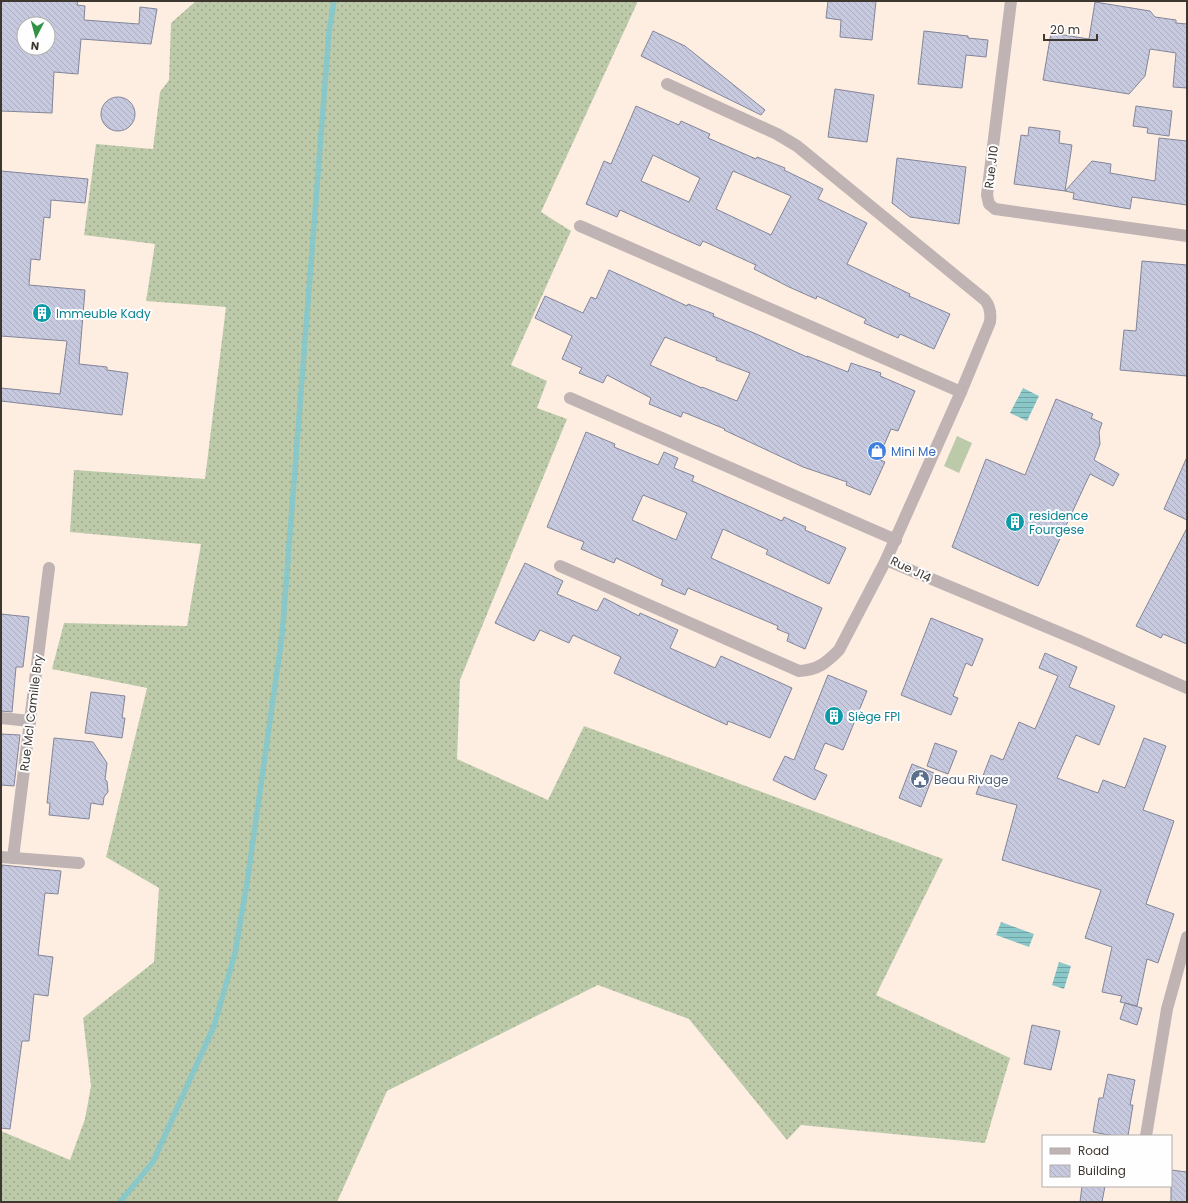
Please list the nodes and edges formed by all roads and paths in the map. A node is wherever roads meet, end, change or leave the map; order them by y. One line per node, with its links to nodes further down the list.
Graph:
1 (1012, 1): 4 (street, Rue J10)
2 (667, 84): 5 (street, Rue J14)
3 (580, 226): 5 (street)
4 (1187, 236)
5 (961, 392): 7 (street, Rue J14)
6 (570, 398): 7 (street)
7 (896, 540): 8 (street, Rue J14)
8 (886, 560): 9 (street); 11 (street, Rue J14)
9 (560, 566)
10 (49, 568): 13 (street, Rue Mcl Camille Bry)
11 (1187, 688)
12 (1, 718): 13 (street)
13 (30, 720): 14 (street, Rue Mcl Camille Bry)
14 (7, 857): 15 (street)
15 (79, 863)
16 (1187, 937): 17 (street)
17 (1146, 1135)

